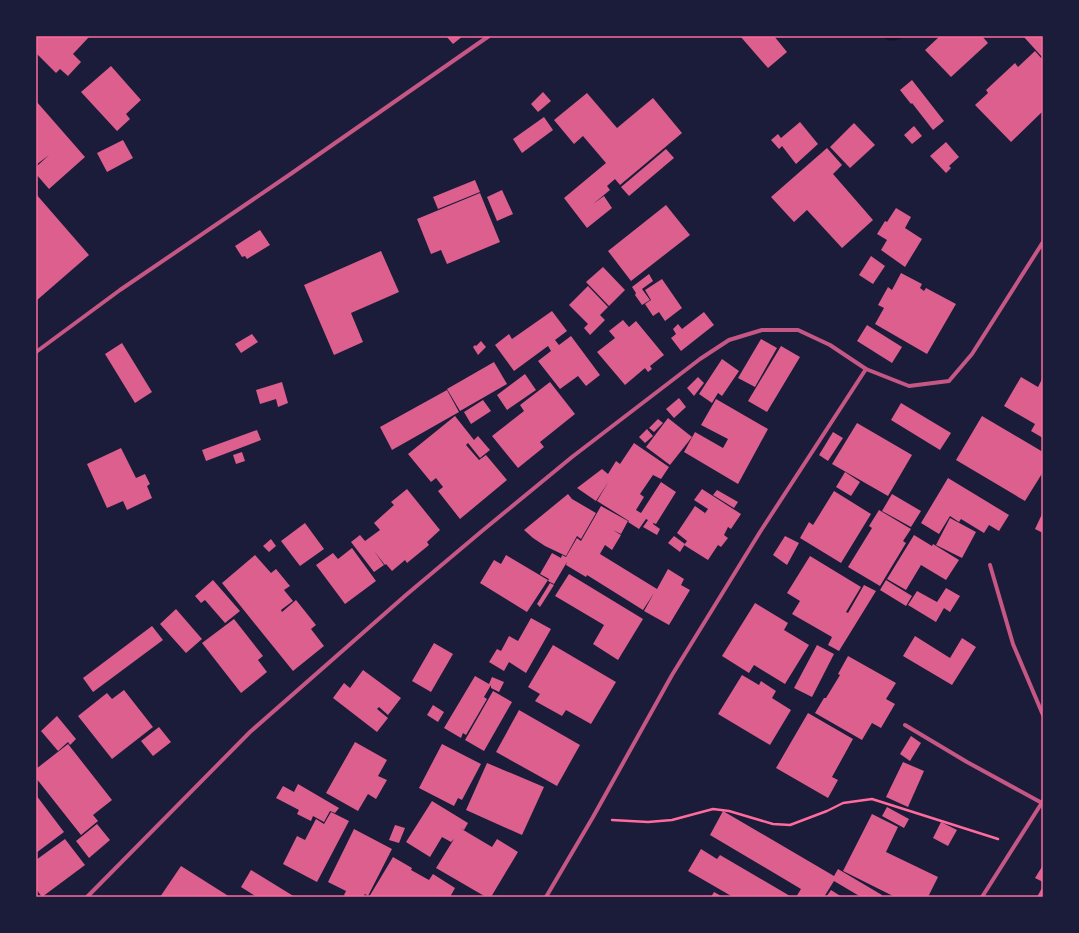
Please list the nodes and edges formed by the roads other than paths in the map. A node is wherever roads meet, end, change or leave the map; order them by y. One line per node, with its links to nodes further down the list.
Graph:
1 (489, 36): 3 (street)
2 (1043, 242): 4 (street)
3 (36, 352)
4 (866, 369): 9 (street); 10 (street)
5 (990, 565): 6 (street)
6 (1043, 715)
7 (905, 725): 8 (street)
8 (1042, 802): 11 (street)
9 (86, 897)
10 (546, 897)
11 (982, 897)

